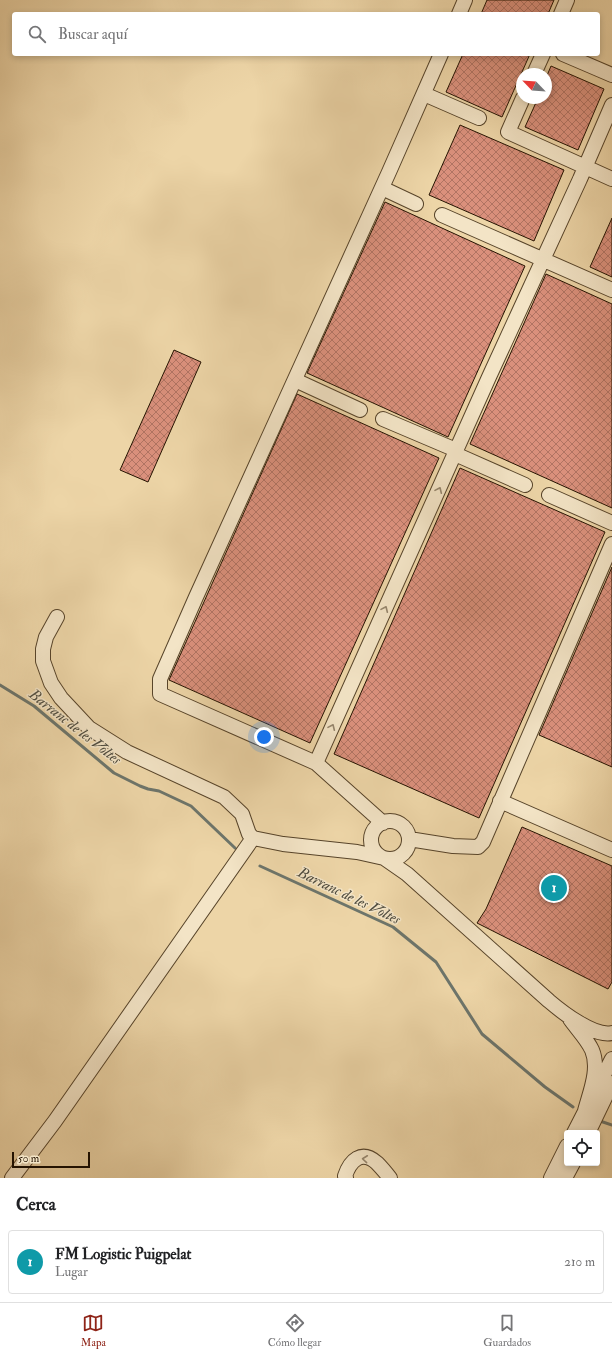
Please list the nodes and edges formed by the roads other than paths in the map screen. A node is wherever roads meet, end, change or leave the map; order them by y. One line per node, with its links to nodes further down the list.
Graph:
1 (465, 0): 3 (street)
2 (568, 0): 4 (street)
3 (460, 12)
4 (562, 12)
5 (440, 56): 10 (street)
6 (542, 56): 8 (street)
7 (568, 56): 9 (street)
8 (537, 68)
9 (612, 75)
10 (424, 94): 13 (street); 16 (street)
11 (520, 104): 14 (street)
12 (612, 105): 14 (street)
13 (479, 118)
14 (585, 167): 15 (street); 19 (street)
15 (612, 179)
16 (382, 188): 17 (street); 21 (street)
17 (416, 204)
18 (442, 215): 19 (street)
19 (543, 260): 20 (street); 24 (street)
20 (612, 290)
21 (295, 380): 22 (street); 30 (street)
22 (360, 410)
23 (383, 419): 24 (street)
24 (456, 452): 25 (street); 30 (street, one-way to 24)
25 (525, 485)
26 (549, 495): 27 (street)
27 (612, 523)
28 (612, 544): 31 (street)
29 (57, 617): 33 (street)
30 (316, 763): 32 (street)
31 (500, 801): 34 (street); 35 (street)
32 (383, 823): 34 (street); 36 (street)
33 (253, 838): 36 (street); 52 (street)
34 (409, 839): 36 (street)
35 (612, 850)
36 (384, 858): 37 (street)
37 (566, 1014): 38 (street); 41 (street)
38 (595, 1031): 39 (street); 40 (street)
39 (612, 1032)
40 (612, 1046)
41 (592, 1050): 42 (street); 46 (street)
42 (612, 1055)
43 (612, 1059): 46 (street)
44 (612, 1071): 48 (street)
45 (612, 1083): 49 (street)
46 (585, 1111): 47 (street)
47 (576, 1130)
48 (582, 1130)
49 (589, 1130)
50 (564, 1162): 51 (street)
51 (562, 1172)
52 (12, 1178)
53 (346, 1178): 54 (street, one-way to 53)
54 (390, 1178)

